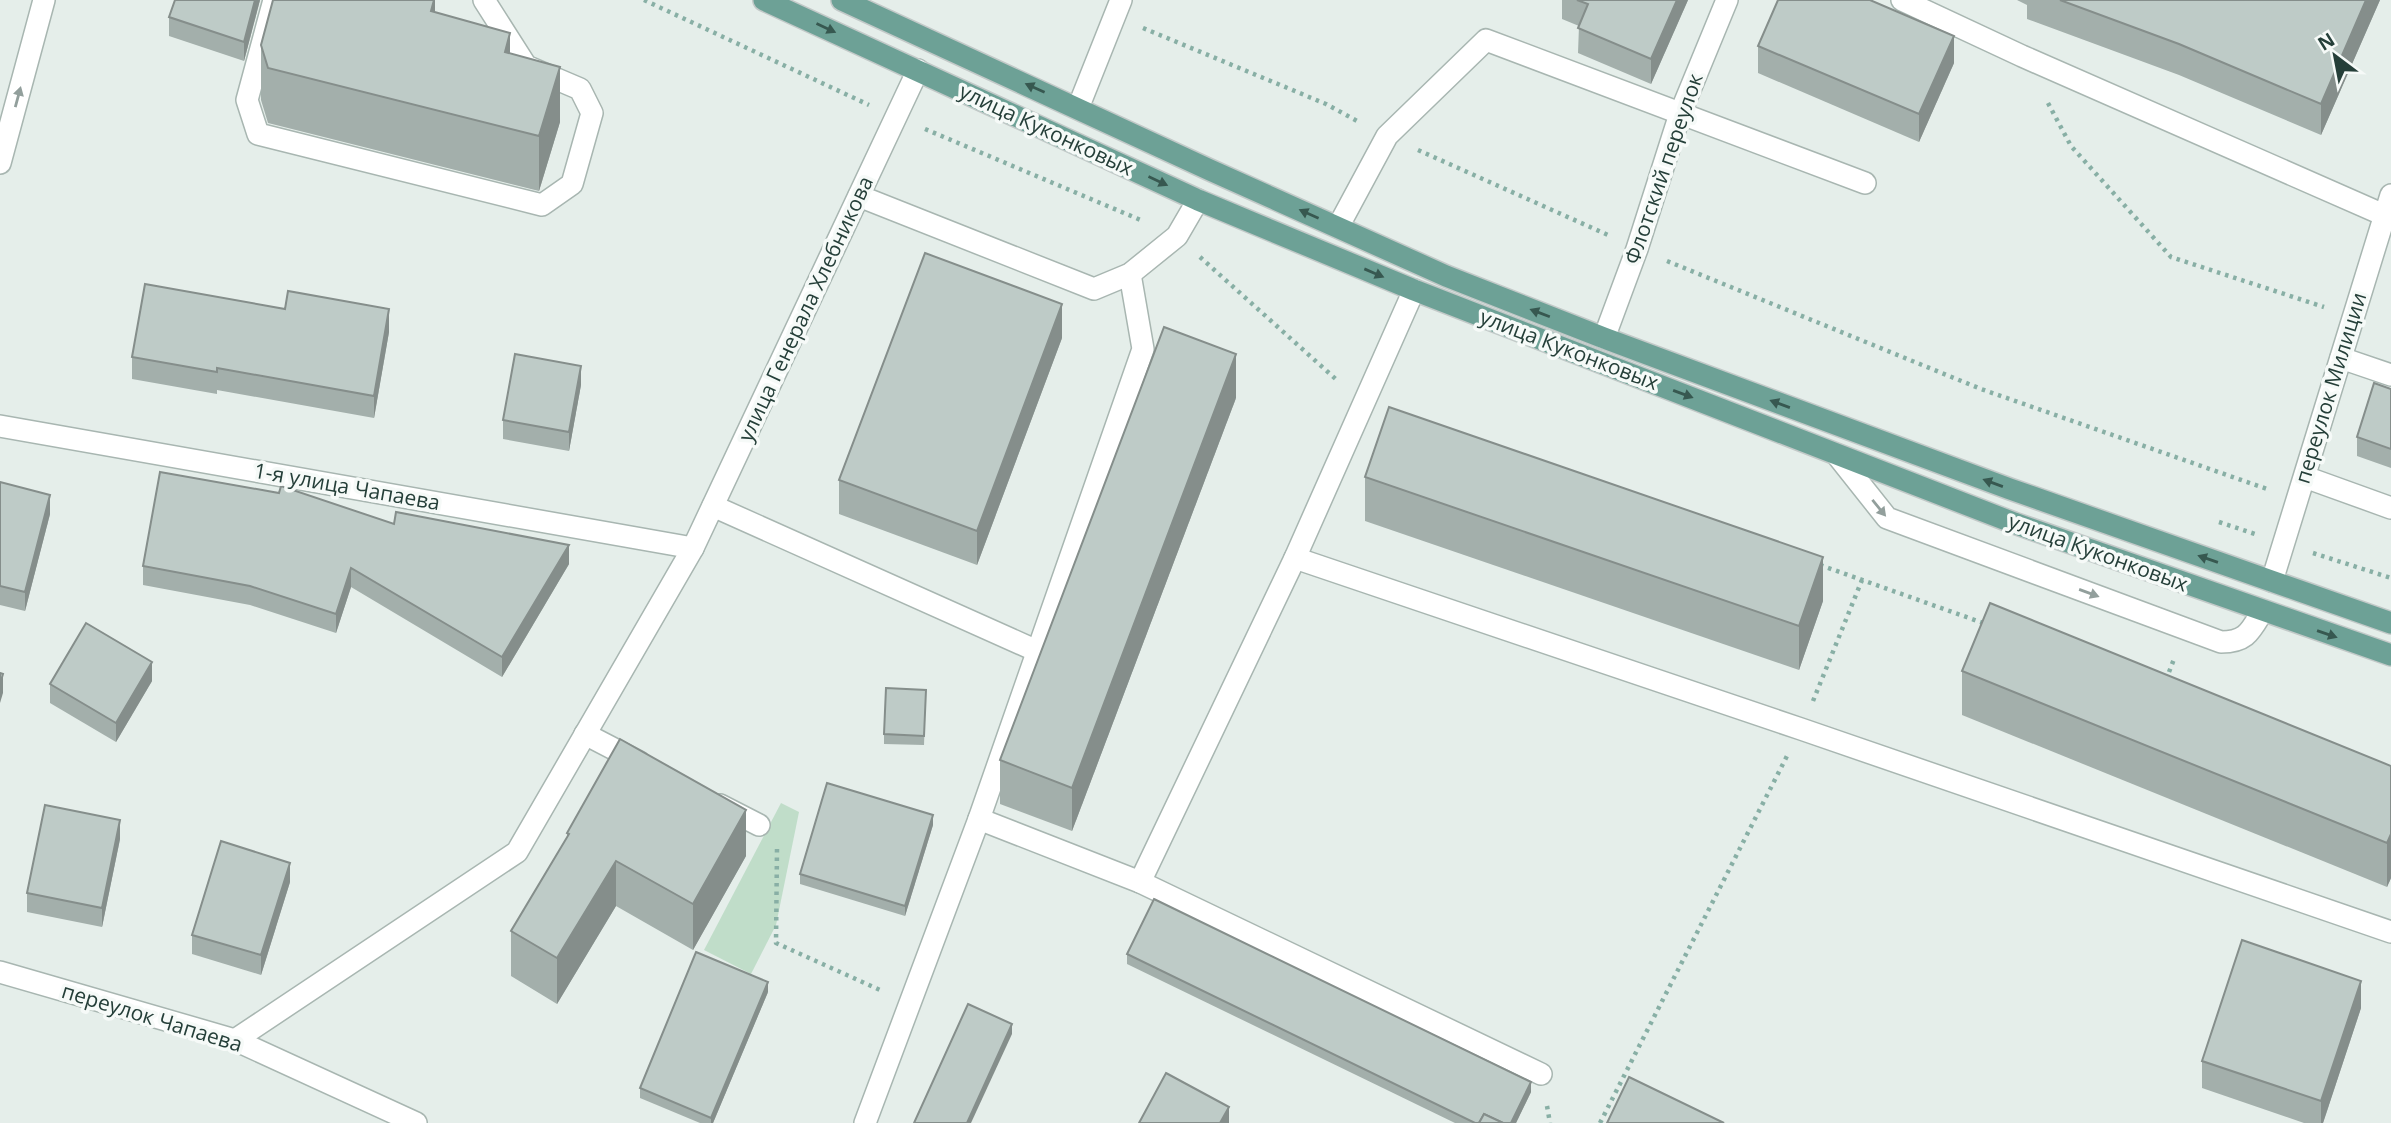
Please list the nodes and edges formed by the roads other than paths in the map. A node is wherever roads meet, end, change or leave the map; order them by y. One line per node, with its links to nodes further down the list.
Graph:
1 (44, 0): 12 (street, one-way to 1)
2 (274, 0): 3 (street)
3 (484, 0)
4 (764, 0): 9 (main road, улица Куконковых, one-way to 9)
5 (842, 0): 10 (main road, улица Куконковых, one-way to 5)
6 (1727, 0): 11 (street, Флотский переулок)
7 (1902, 0): 16 (street)
8 (1117, 8): 10 (street)
9 (918, 70): 14 (street, улица Генерала Хлебникова); 15 (main road, улица Куконковых, one-way to 15)
10 (1078, 108): 17 (main road, улица Куконковых, one-way to 10)
11 (1680, 114): 13 (street); 17 (street); 20 (street, Флотский переулок)
12 (0, 163)
13 (1865, 183)
14 (859, 196): 18 (street); 26 (street, улица Генерала Хлебникова)
15 (1198, 200): 18 (street); 19 (main road, улица Куконковых, one-way to 19)
16 (2388, 205): 21 (street, переулок Милиции)
17 (1338, 227): 20 (main road, улица Куконковых, one-way to 17)
18 (1130, 274): 33 (street)
19 (1414, 290): 24 (main road, улица Куконковых, one-way to 24); 29 (street)
20 (1604, 338): 30 (main road, улица Куконковых, one-way to 20)
21 (2341, 358): 22 (street); 25 (street, переулок Милиции)
22 (2391, 375)
23 (0, 426): 28 (street, 1-я улица Чапаева)
24 (1837, 454): 31 (main road, улица Куконковых); 31 (street, one-way to 31)
25 (2305, 477): 27 (street); 30 (street, переулок Милиции)
26 (713, 506): 28 (street, улица Генерала Хлебникова); 33 (street)
27 (2391, 508)
28 (693, 548): 35 (street, улица Генерала Хлебникова)
29 (1295, 558): 40 (street); 41 (street)
30 (2273, 581): 31 (main road); 32 (main road, улица Куконковых)
31 (2262, 612): 34 (main road, улица Куконковых, one-way to 34)
32 (2391, 623)
33 (1037, 651): 38 (street)
34 (2391, 655)
35 (585, 734): 36 (street); 43 (street, улица Генерала Хлебникова)
36 (655, 770)
37 (701, 795): 39 (street)
38 (979, 819): 40 (street); 46 (street)
39 (759, 825)
40 (1140, 882): 44 (street)
41 (2391, 932)
42 (0, 972): 43 (street, переулок Чапаева)
43 (235, 1040): 45 (street, переулок Чапаева)
44 (1541, 1074)
45 (416, 1123)
46 (865, 1123)

